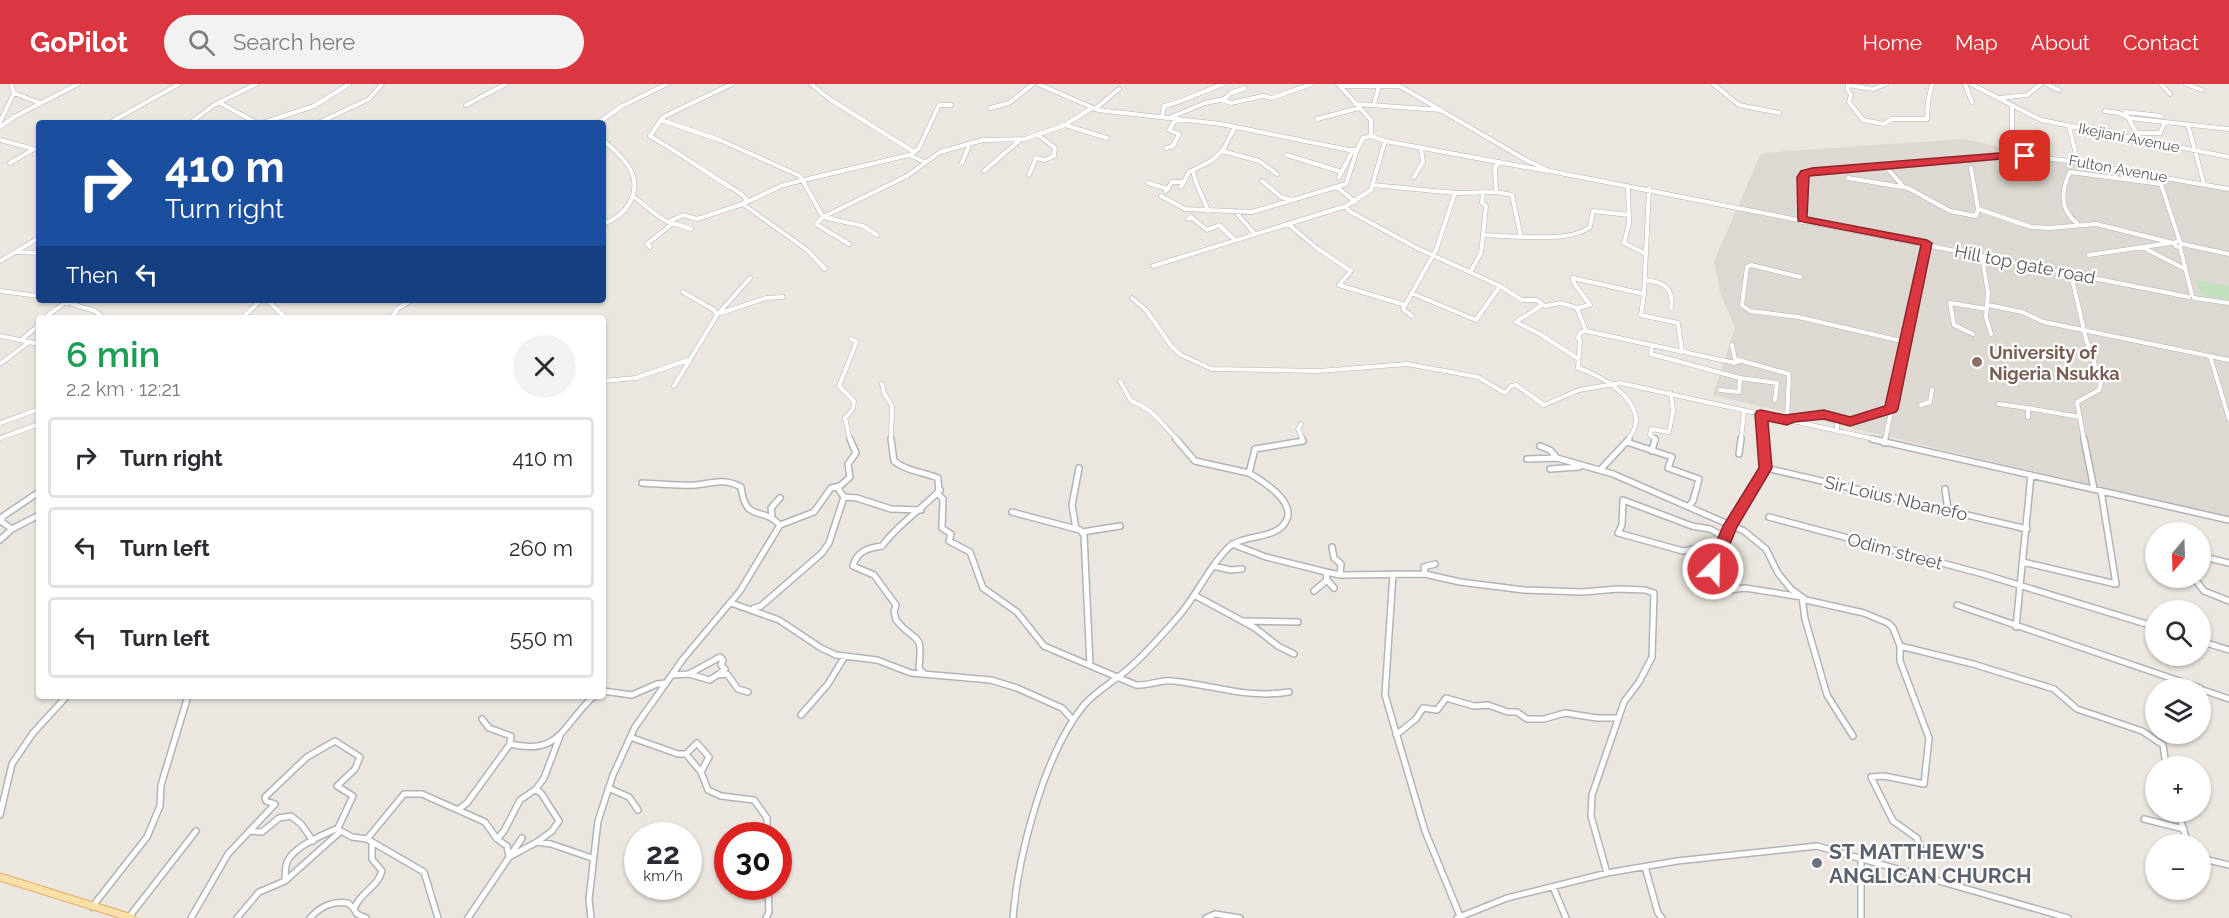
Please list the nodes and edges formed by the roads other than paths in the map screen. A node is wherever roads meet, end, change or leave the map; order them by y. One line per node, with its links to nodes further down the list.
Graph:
1 (11, 84): 31 (street)
2 (78, 84): 36 (street)
3 (179, 84): 55 (street)
4 (256, 84): 37 (street)
5 (350, 84): 58 (street)
6 (382, 84): 59 (street)
7 (506, 84): 40 (street)
8 (667, 84): 60 (street)
9 (732, 84): 61 (street)
10 (811, 84): 85 (street)
11 (1033, 84): 43 (street)
12 (1040, 84): 45 (street)
13 (1223, 84): 50 (street)
14 (1311, 84): 34 (street)
15 (1713, 84): 48 (street)
16 (1886, 84): 17 (street)
17 (1932, 84)
18 (1965, 84): 35 (street)
19 (1971, 84): 33 (street, Ikejiani Avenue)
20 (2041, 84): 33 (street)
21 (2046, 84): 29 (street)
22 (2162, 84): 32 (street)
23 (2187, 84): 30 (street)
24 (1339, 85): 26 (street); 38 (street)
25 (1399, 85): 26 (street); 46 (street); 118 (street)
26 (1379, 86): 39 (street)
27 (1245, 88): 34 (street)
28 (1119, 89): 45 (street)
29 (2059, 90)
30 (2202, 90)
31 (14, 93): 36 (street); 62 (street)
32 (2170, 94)
33 (1998, 98): 42 (street, Ikejiani Avenue)
34 (1222, 100): 51 (street)
35 (1972, 102)
36 (40, 103): 66 (street)
37 (219, 103): 56 (street); 57 (street)
38 (1355, 104): 39 (street); 44 (street)
39 (1374, 104): 46 (street)
40 (466, 105)
41 (951, 105): 85 (street)
42 (2012, 107): 68 (street, Ikejiani Avenue); 88 (street)
43 (990, 108)
44 (1359, 108): 54 (street); 72 (street)
45 (1094, 109): 50 (street); 64 (street)
46 (1441, 110): 100 (street)
47 (2104, 111): 52 (street)
48 (1779, 113)
49 (2161, 116): 52 (street)
50 (1162, 117): 51 (street)
51 (1169, 118): 53 (street)
52 (2129, 118): 63 (street); 70 (street)
53 (1176, 119): 67 (street); 80 (street)
54 (1317, 119)
55 (114, 120)
56 (194, 120)
57 (251, 120)
58 (271, 120)
59 (324, 120)
60 (602, 120)
61 (662, 120): 109 (street); 127 (street)
62 (0, 122)
63 (2165, 122): 65 (street); 70 (street)
64 (1065, 125): 71 (street); 73 (street)
65 (2188, 125): 69 (street); 84 (street)
66 (0, 127)
67 (1235, 127): 82 (street); 83 (street)
68 (2069, 127): 74 (street, Ikejiani Avenue); 92 (street)
69 (2229, 129)
70 (2136, 132): 74 (street)
71 (1038, 135): 76 (street); 104 (street)
72 (1371, 136): 77 (street); 82 (street)
73 (1107, 138)
74 (2134, 139): 84 (street, Ikejiani Avenue)
75 (0, 140): 93 (street)
76 (1020, 140): 79 (street); 98 (street)
77 (1385, 141): 81 (street); 114 (street)
78 (606, 142): 123 (street)
79 (970, 143): 91 (street); 94 (street)
80 (1166, 148)
81 (1421, 148): 95 (street); 107 (street)
82 (1355, 150): 101 (street); 117 (street)
83 (1222, 151): 99 (street); 103 (street)
84 (2195, 151): 89 (street, Ikejiani Avenue); 113 (street)
85 (914, 152): 86 (street)
86 (909, 155): 91 (street); 109 (street)
87 (1287, 155): 101 (street)
88 (2012, 155): 90 (street, Fulton Avenue); 96 (street, Fulton Avenue)
89 (2229, 157)
90 (2065, 160): 92 (street, Fulton Avenue); 102 (street)
91 (925, 162): 133 (street)
92 (2078, 162): 105 (street, Fulton Avenue)
93 (10, 163)
94 (962, 163)
95 (1499, 163): 100 (street); 121 (street)
96 (1885, 166): 116 (street); 135 (street, Fulton Avenue)
97 (1971, 168): 129 (street)
98 (984, 171)
99 (1193, 171): 111 (street); 130 (street)
100 (1550, 171): 115 (street)
101 (1342, 172): 106 (street)
102 (2070, 172): 112 (street); 138 (street)
103 (1277, 174)
104 (1029, 175)
105 (2159, 176): 112 (street); 113 (street, Fulton Avenue)
106 (1339, 177)
107 (1414, 177)
108 (1848, 178): 116 (street)
109 (803, 180): 127 (street); 133 (street)
110 (1262, 181): 125 (street)
111 (1148, 183)
112 (2161, 184): 149 (street)
113 (2204, 184): 119 (street, Fulton Avenue)
114 (1373, 185): 122 (street); 126 (street)
115 (1628, 186): 118 (street); 132 (street)
116 (1904, 187): 129 (street)
117 (1337, 188): 125 (street); 126 (street)
118 (1649, 189): 135 (street, Hill top gate road); 154 (street)
119 (2229, 189)
120 (1483, 191): 121 (street); 122 (street); 143 (street)
121 (1496, 192): 144 (street)
122 (1455, 193): 156 (street)
123 (633, 196): 136 (street); 137 (street)
124 (1161, 196): 130 (street)
125 (1293, 200): 131 (street)
126 (1355, 202): 128 (street)
127 (743, 204): 136 (street); 161 (street)
128 (1347, 206): 139 (street); 156 (street)
129 (1978, 209): 138 (street)
130 (1208, 211): 131 (street)
131 (1235, 211): 141 (street)
132 (1629, 215): 144 (street); 154 (street)
133 (823, 217): 142 (street); 147 (street)
134 (1188, 219): 146 (street)
135 (1802, 220): 148 (street, Hill top gate road)
136 (670, 222): 140 (street); 150 (street)
137 (606, 223)
138 (2077, 223): 149 (street)
139 (1288, 224): 141 (street); 183 (street)
140 (690, 229)
141 (1254, 233): 146 (street)
142 (877, 235)
143 (1482, 235): 144 (street); 163 (street)
144 (1521, 237)
145 (36, 239): 152 (street)
146 (1235, 240): 160 (street)
147 (849, 244)
148 (1927, 244): 157 (street, Hill top gate road); 203 (street)
149 (2178, 244): 151 (street); 155 (street); 162 (street)
150 (650, 247)
151 (2141, 247): 158 (street); 162 (street)
152 (16, 252): 153 (street); 159 (street)
153 (36, 253)
154 (1646, 254): 167 (street)
155 (2229, 254)
156 (1432, 255): 163 (street); 171 (street)
157 (1981, 255): 164 (street, Hill top gate road); 185 (street)
158 (2089, 255)
159 (0, 261)
160 (1153, 266)
161 (825, 269)
162 (2185, 269): 173 (street)
163 (1470, 272): 168 (street)
164 (2070, 272): 173 (street); 173 (street, Hill top gate road); 196 (street)
165 (1800, 277): 203 (street)
166 (750, 278): 193 (street)
167 (1645, 280): 172 (street); 187 (street)
168 (1500, 286): 171 (street); 184 (street)
169 (0, 291): 174 (street)
170 (683, 292): 193 (street)
171 (1411, 293): 183 (street)
172 (1644, 294): 186 (street); 208 (street)
173 (2191, 294): 182 (street)
174 (36, 296)
175 (783, 297): 193 (street)
176 (1132, 298): 219 (street)
177 (65, 303): 188 (street)
178 (69, 303): 189 (street)
179 (258, 303): 190 (street)
180 (270, 303): 191 (street)
181 (407, 303): 192 (street)
182 (2229, 303)
183 (1405, 305): 194 (street)
184 (1542, 305): 186 (street); 210 (street)
185 (1988, 307): 196 (street); 198 (street); 199 (street)
186 (1577, 308): 197 (street)
187 (1671, 308)
188 (48, 315)
189 (100, 315)
190 (245, 315)
191 (283, 315)
192 (394, 315)
193 (718, 315): 211 (street)
194 (1412, 316)
195 (36, 328): 202 (street)
196 (2084, 330): 209 (street); 234 (street)
197 (1586, 331): 207 (street); 210 (street)
198 (1973, 334)
199 (1991, 334)
200 (0, 336): 202 (street)
201 (851, 339): 257 (street)
202 (21, 340): 204 (street)
203 (1906, 342): 228 (street)
204 (28, 343): 205 (street); 214 (street)
205 (36, 344)
206 (1732, 345): 213 (street)
207 (1652, 346): 208 (street); 215 (street)
208 (1682, 352): 213 (street)
209 (2210, 356): 212 (street); 235 (street)
210 (1577, 358): 219 (street)
211 (688, 360): 216 (street); 220 (street)
212 (2229, 360)
213 (1740, 361): 236 (street)
214 (0, 364)
215 (1740, 378): 221 (street); 224 (street)
216 (606, 381)
217 (1120, 381): 254 (street)
218 (882, 384): 260 (street)
219 (1612, 384): 223 (street); 242 (street)
220 (674, 386)
221 (1720, 390)
222 (1932, 390): 226 (street)
223 (1671, 393): 230 (street); 245 (street)
224 (1775, 399)
225 (1999, 404): 227 (street)
226 (1921, 405)
227 (2028, 408): 233 (street); 234 (street)
228 (1891, 409): 232 (street); 243 (street)
229 (36, 410): 237 (street)
230 (1744, 410): 231 (street); 246 (street)
231 (1761, 414): 236 (street); 252 (street)
232 (1837, 417): 236 (street); 240 (street)
233 (2028, 417)
234 (2080, 417): 259 (street)
235 (2229, 419)
236 (1787, 420): 240 (street)
237 (0, 423)
238 (1301, 424): 254 (street)
239 (36, 425): 241 (street)
240 (1838, 432): 243 (street)
241 (0, 438)
242 (1627, 442): 245 (street); 251 (street)
243 (1884, 443): 255 (street)
244 (1540, 446): 247 (street)
245 (1652, 451): 265 (street)
246 (1739, 454)
247 (1557, 458): 248 (street); 249 (street)
248 (1527, 459)
249 (1582, 466): 253 (street); 265 (street)
250 (1079, 468): 278 (street)
251 (1602, 468)
252 (1766, 468): 267 (street, Sir Loius Nbanefo); 275 (street)
253 (1550, 469)
254 (1249, 473): 281 (street)
255 (2031, 475): 259 (street); 276 (street)
256 (642, 483): 271 (street)
257 (837, 487): 263 (street); 273 (street)
258 (1945, 489): 267 (street)
259 (2094, 489): 261 (street)
260 (940, 490): 266 (street); 314 (street)
261 (2101, 491): 272 (street); 285 (street)
262 (36, 494): 277 (street)
263 (844, 496): 266 (street); 304 (street)
264 (780, 498): 271 (street)
265 (1689, 506): 275 (street)
266 (921, 510): 316 (street)
267 (1948, 510): 276 (street, Sir Loius Nbanefo)
268 (1012, 512): 278 (street)
269 (36, 517): 277 (street)
270 (1769, 517): 295 (street, Odim street)
271 (773, 518): 273 (street)
272 (2229, 520)
273 (780, 525): 302 (street)
274 (1120, 526): 278 (street)
275 (1730, 526): 279 (street); 300 (street)
276 (2027, 529): 285 (street)
277 (12, 530): 280 (street)
278 (1079, 531): 314 (street)
279 (1726, 538): 284 (street); 284 (street)
280 (0, 540)
281 (1232, 544): 288 (street); 290 (street)
282 (1332, 547): 293 (street)
283 (2211, 559): 286 (street)
284 (1714, 561): 300 (street)
285 (2023, 562): 295 (street)
286 (2229, 563)
287 (1435, 564): 292 (street)
288 (1213, 566): 289 (street); 299 (street)
289 (1242, 569)
290 (1326, 572): 293 (street); 294 (street)
291 (1393, 574): 292 (street); 293 (street); 334 (street)
292 (1425, 574): 331 (street)
293 (1340, 575)
294 (1327, 580): 296 (street); 298 (street)
295 (2020, 585): 307 (street, Odim street); 308 (street)
296 (1334, 588)
297 (2200, 588): 301 (street)
298 (1314, 591)
299 (1197, 596): 305 (street); 319 (street)
300 (1802, 597): 310 (street); 336 (street)
301 (2229, 601)
302 (730, 603): 304 (street); 317 (street)
303 (1957, 605): 308 (street)
304 (753, 609): 313 (street)
305 (1242, 621): 306 (street); 312 (street)
306 (1298, 622)
307 (2145, 624)
308 (2016, 627): 320 (street)
309 (2211, 644): 311 (street)
310 (1900, 646): 340 (street); 360 (street)
311 (2229, 650)
312 (1294, 654)
313 (845, 656): 316 (street); 330 (street)
314 (1090, 665): 319 (street)
315 (689, 674): 317 (street); 318 (street); 318 (street)
316 (924, 674): 333 (street)
317 (672, 675): 321 (street)
318 (717, 675): 323 (street)
319 (1117, 678): 324 (street); 333 (street)
320 (2167, 678)
321 (666, 683): 322 (street); 337 (street)
322 (606, 692)
323 (748, 692)
324 (1289, 692)
325 (2211, 693): 329 (street)
326 (64, 699): 346 (street)
327 (187, 699): 372 (street)
328 (591, 699): 335 (street)
329 (2229, 699)
330 (801, 715)
331 (1617, 718): 334 (street); 367 (street)
332 (482, 719): 338 (street)
333 (1073, 720): 384 (street)
334 (1396, 735): 375 (street)
335 (560, 736): 338 (street); 343 (street)
336 (1853, 736)
337 (630, 737): 339 (street); 342 (street)
338 (510, 744): 344 (street)
339 (686, 754): 341 (street); 341 (street)
340 (2165, 756)
341 (701, 772): 348 (street)
342 (608, 788): 345 (street); 362 (street)
343 (536, 790): 356 (street); 359 (street)
344 (459, 809): 356 (street); 358 (street)
345 (638, 810)
346 (0, 815)
347 (2144, 819): 350 (street)
348 (767, 822)
349 (2182, 822): 350 (street)
350 (2184, 829): 354 (street)
351 (339, 830): 353 (street); 357 (street); 358 (street); 369 (street)
352 (196, 831): 374 (street)
353 (249, 831): 357 (street); 376 (street)
354 (2185, 834)
355 (522, 838): 361 (street)
356 (497, 839): 361 (street)
357 (313, 840): 369 (street)
358 (369, 840): 373 (street); 380 (street)
359 (537, 842): 361 (street); 362 (street)
360 (1922, 853)
361 (509, 857): 381 (street)
362 (592, 858): 382 (street)
363 (1862, 858): 366 (street); 389 (street); 390 (street)
364 (2211, 861): 365 (street)
365 (2229, 865)
366 (1645, 867): 367 (street); 388 (street)
367 (1607, 873): 370 (street)
368 (0, 877): 372 (main road)
369 (285, 881): 377 (street)
370 (1553, 887): 375 (street); 387 (street)
371 (769, 900): 383 (street)
372 (92, 907): 374 (main road)
373 (354, 909): 378 (street); 379 (street)
374 (130, 917)
375 (1458, 917)
376 (191, 918)
377 (237, 918)
378 (310, 918)
379 (366, 918)
380 (438, 918)
381 (468, 918)
382 (591, 918)
383 (766, 918)
384 (1013, 918)
385 (1206, 918): 386 (street)
386 (1240, 918)
387 (1566, 918)
388 (1662, 918)
389 (1861, 918)
390 (2068, 918)

